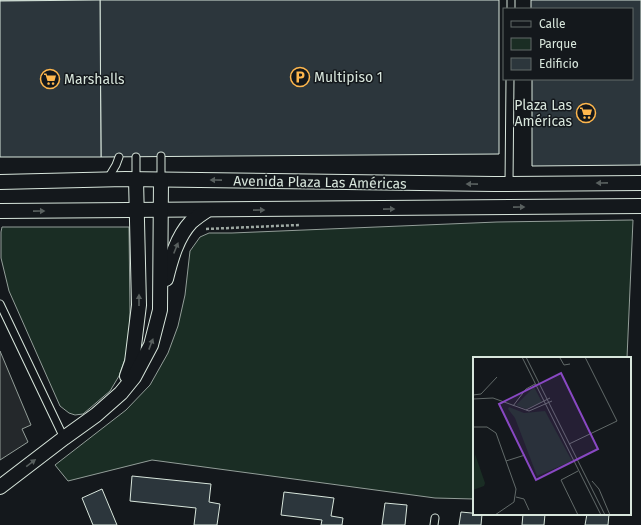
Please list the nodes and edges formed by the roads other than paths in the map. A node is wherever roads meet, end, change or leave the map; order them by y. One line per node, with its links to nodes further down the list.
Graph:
1 (510, 80): 10 (lane)
2 (136, 156): 5 (lane)
3 (161, 156): 7 (lane)
4 (119, 157): 6 (lane)
5 (136, 179): 6 (street, Avenida Plaza Las Américas); 7 (street, Avenida Plaza Las Américas); 13 (street)
6 (107, 180): 8 (street, Avenida Plaza Las Américas)
7 (162, 180): 10 (street, Avenida Plaza Las Américas, one-way to 7); 14 (street)
8 (0, 182)
9 (641, 183): 10 (street, Avenida Plaza Las Américas, one-way to 10)
10 (509, 184)
11 (641, 206): 15 (street, Avenida Plaza Las Américas, one-way to 11)
12 (0, 211): 13 (street, Avenida Plaza Las Américas, one-way to 13)
13 (138, 211): 14 (street, Avenida Plaza Las Américas); 18 (street, one-way to 13)
14 (161, 211): 15 (street, Avenida Plaza Las Américas); 16 (street)
15 (206, 211): 16 (street, one-way to 15)
16 (160, 299): 18 (street, one-way to 16)
17 (0, 304): 19 (lane)
18 (121, 393): 19 (street)
19 (64, 438): 20 (street, one-way to 19)
20 (0, 487)

